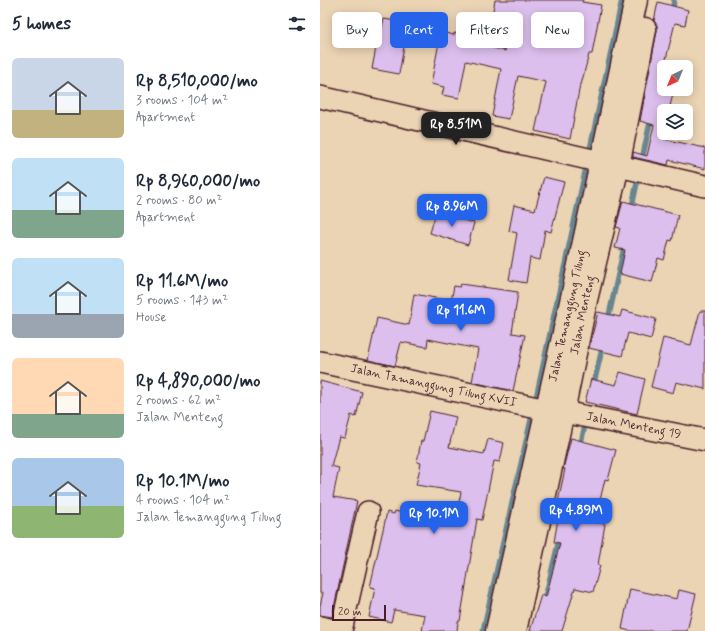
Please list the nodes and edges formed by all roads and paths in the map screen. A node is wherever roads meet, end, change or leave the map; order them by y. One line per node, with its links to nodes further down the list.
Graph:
1 (636, 0): 4 (street, Jalan Temanggung Tilung)
2 (651, 0): 4 (street)
3 (320, 97): 4 (street)
4 (609, 164): 5 (street); 7 (street, Jalan Temanggung Tilung)
5 (705, 186)
6 (320, 362): 7 (street, Jalan Tamanggung Tilung XVII)
7 (555, 411): 8 (street, Jalan Menteng 19); 12 (street, Jalan Temanggung Tilung); 13 (street)
8 (705, 440)
9 (368, 512): 11 (street)
10 (320, 627): 11 (street)
11 (340, 631)
12 (497, 631)
13 (515, 631)

